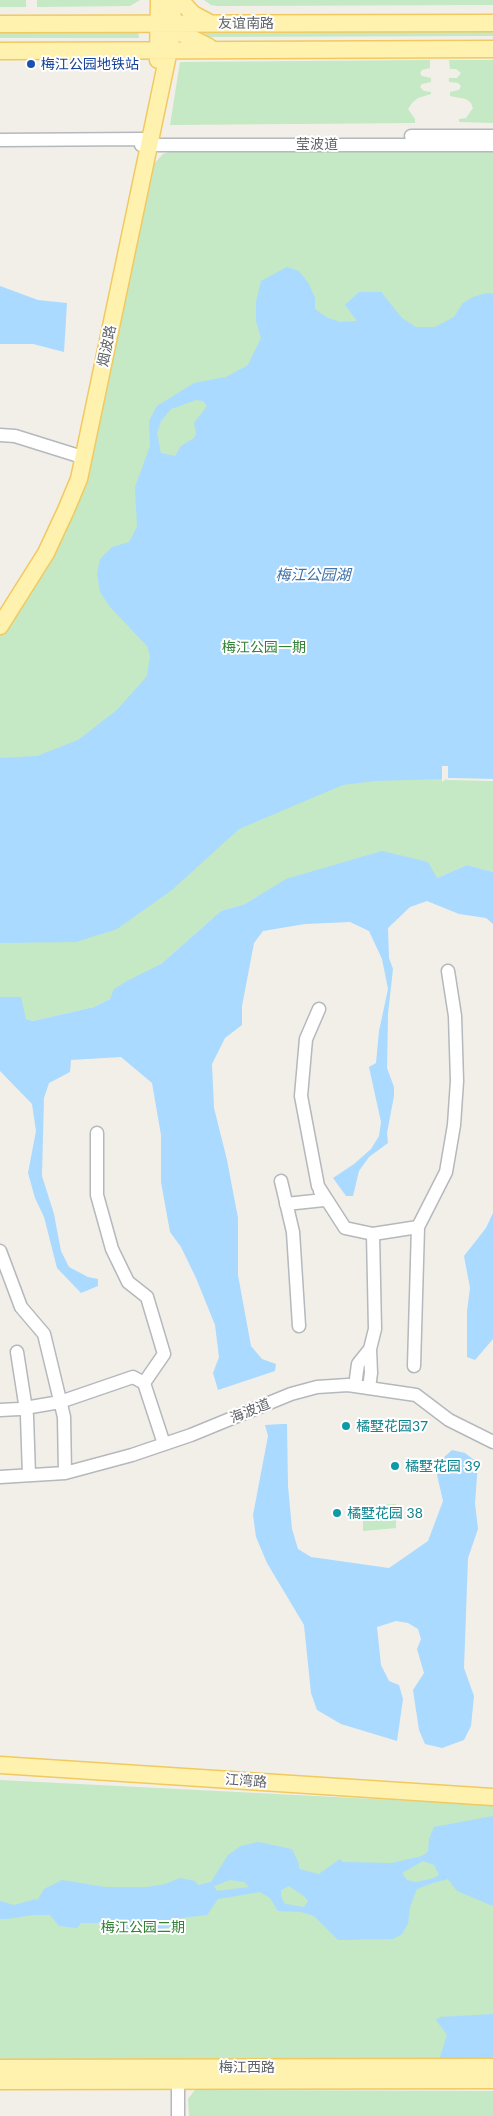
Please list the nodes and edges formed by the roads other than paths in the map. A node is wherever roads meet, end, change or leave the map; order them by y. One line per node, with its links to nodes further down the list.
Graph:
1 (161, 0): 6 (main road)
2 (172, 0): 6 (main road)
3 (180, 0): 7 (main road)
4 (493, 23): 7 (main road, 友谊南路)
5 (0, 24): 6 (main road, 友谊南路)
6 (169, 24): 7 (main road, 友谊南路); 9 (main road, 烟波路); 10 (main road)
7 (213, 24)
8 (493, 49): 10 (main road, 友谊南路)
9 (164, 50): 10 (main road, 友谊南路); 11 (main road, 友谊南路); 14 (main road, 烟波路)
10 (218, 50)
11 (0, 51)
12 (493, 136): 14 (street, 莹波道)
13 (0, 140): 14 (street)
14 (145, 140): 15 (street, 莹波道); 17 (main road, 烟波路); 19 (main road, 烟波路)
15 (493, 144)
16 (0, 435): 17 (street)
17 (79, 456): 18 (main road, 烟波路)
18 (0, 617)
19 (0, 626)
20 (448, 971): 26 (street)
21 (319, 1009): 24 (street)
22 (97, 1133): 33 (street)
23 (281, 1181): 25 (street)
24 (318, 1186): 25 (street); 27 (street)
25 (286, 1204): 29 (street)
26 (418, 1227): 27 (street); 32 (street)
27 (373, 1234): 30 (street)
28 (0, 1251): 36 (street)
29 (299, 1326)
30 (370, 1350): 34 (street); 35 (street)
31 (17, 1352): 37 (street)
32 (414, 1366)
33 (144, 1383): 36 (street); 40 (street)
34 (355, 1386): 35 (street, 海波道); 40 (street, 海波道)
35 (369, 1388): 39 (street, 海波道)
36 (60, 1402): 37 (street); 41 (street)
37 (27, 1408): 38 (street); 42 (street)
38 (0, 1410)
39 (493, 1442)
40 (164, 1444): 41 (street, 海波道)
41 (65, 1473): 42 (street, 海波道)
42 (29, 1475): 43 (street, 海波道)
43 (0, 1477)
44 (0, 1754): 46 (main road, 江湾路)
45 (0, 1765): 47 (main road, 江湾路)
46 (493, 1786)
47 (493, 1797)
48 (493, 2067): 49 (main road, 梅江西路)
49 (0, 2068)
50 (178, 2080): 51 (main road, 梅江西路); 52 (main road, 梅江西路); 53 (street)
51 (493, 2080)
52 (0, 2081)
53 (178, 2116)

